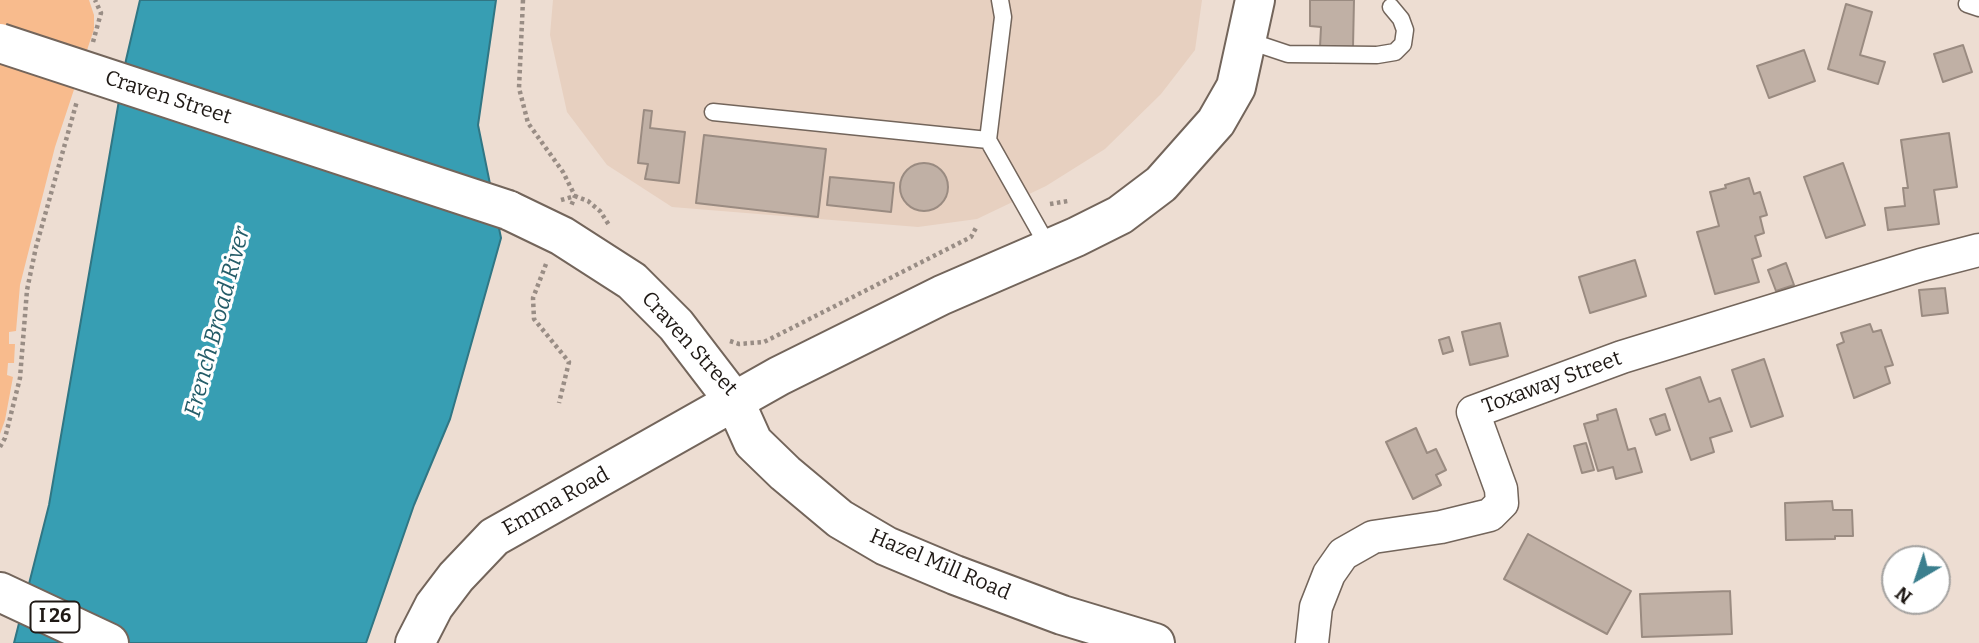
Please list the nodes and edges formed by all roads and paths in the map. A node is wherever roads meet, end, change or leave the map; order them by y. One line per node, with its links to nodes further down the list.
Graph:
1 (95, 0): 8 (path)
2 (523, 0): 12 (path)
3 (1000, 0): 11 (lane)
4 (1255, 0): 6 (main road, Craven Street)
5 (1391, 7): 6 (lane)
6 (1246, 40): 18 (main road, Craven Street)
7 (0, 43): 22 (main road, Craven Street, bridge)
8 (92, 46)
9 (79, 95): 24 (path)
10 (713, 112): 11 (lane)
11 (988, 140): 18 (lane)
12 (575, 196): 15 (path); 17 (path)
13 (1079, 198): 14 (path)
14 (1042, 203)
15 (569, 213)
16 (977, 226): 21 (path)
17 (612, 230)
18 (1049, 248): 22 (main road, Craven Street)
19 (1979, 250): 29 (street, Toxaway Street)
20 (550, 254): 23 (path)
21 (720, 338)
22 (735, 402): 27 (main road, Emma Road); 28 (main road, Hazel Mill Road)
23 (559, 403)
24 (0, 447)
25 (0, 592): 26 (main road, I 26)
26 (109, 643)
27 (415, 643)
28 (1155, 643)
29 (1312, 643)

